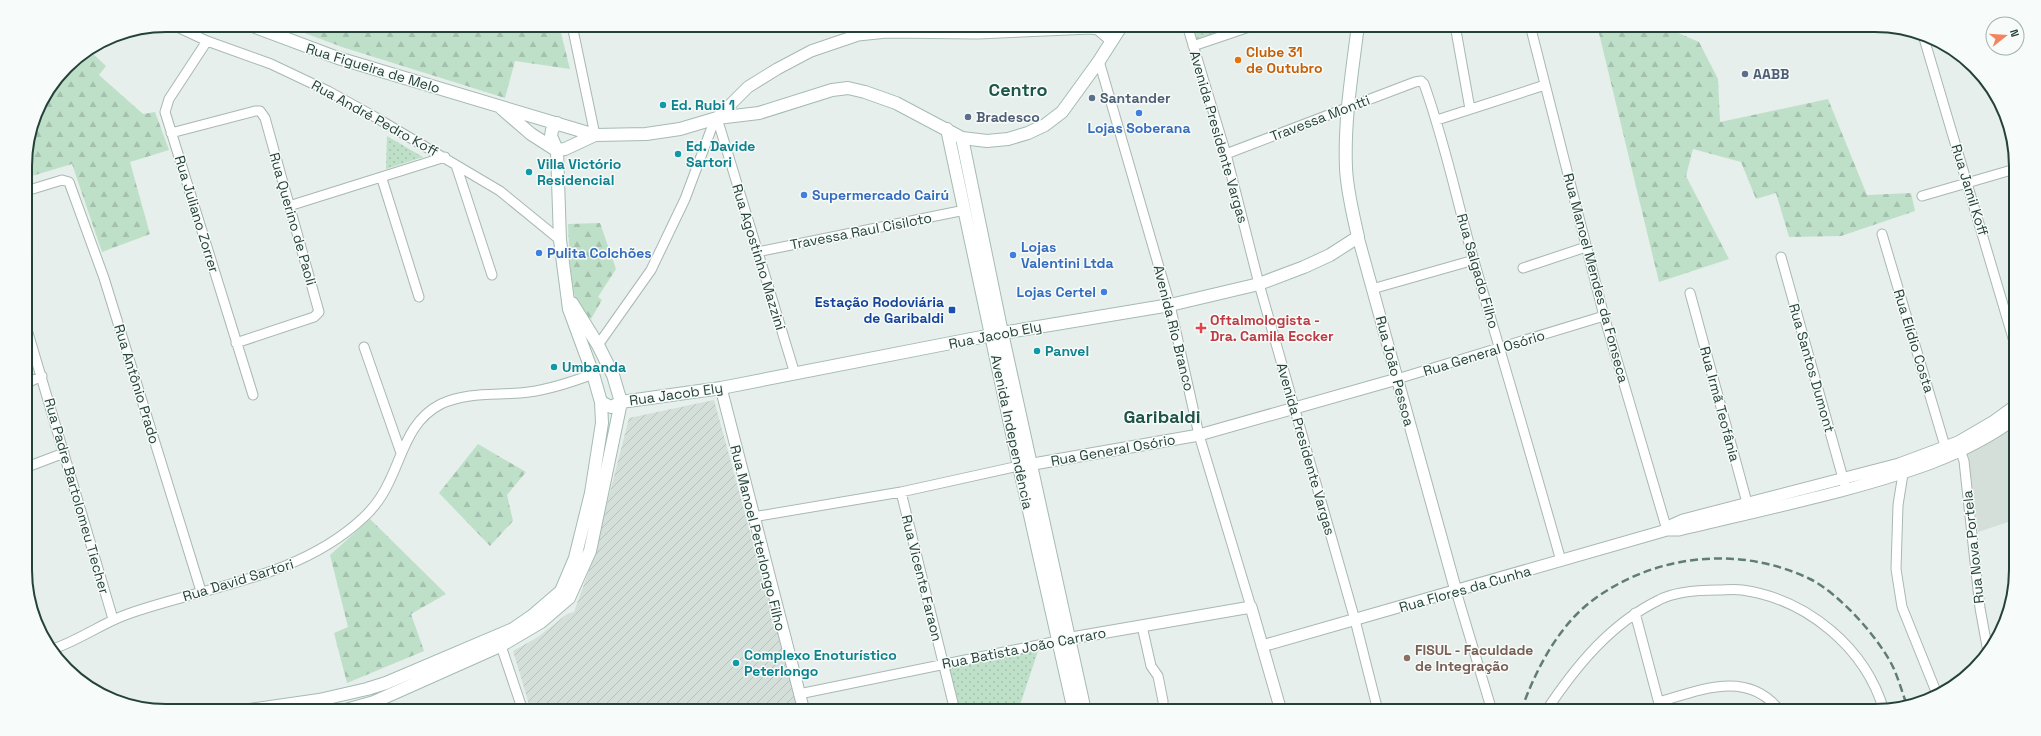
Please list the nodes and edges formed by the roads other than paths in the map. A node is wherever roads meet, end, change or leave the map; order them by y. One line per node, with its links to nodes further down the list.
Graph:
1 (188, 32): 13 (street, Rua André Pedro Koff)
2 (269, 32): 19 (main road, Rua Figueira de Melo)
3 (573, 32): 27 (street)
4 (887, 32): 22 (street)
5 (1102, 32): 12 (street)
6 (1117, 32): 12 (main road)
7 (1189, 32): 15 (street, Avenida Presidente Vargas)
8 (1234, 32): 15 (street)
9 (1357, 32): 20 (main road, Rua João Pessoa)
10 (1456, 32): 21 (street)
11 (1532, 32): 18 (street, Rua Manoel Mendes da Fonseca)
12 (1112, 40): 16 (main road)
13 (207, 41): 26 (street, Rua Juliano Zorrer); 31 (street, Rua André Pedro Koff)
14 (1925, 42): 35 (street, Rua Jamil Koff)
15 (1193, 46): 30 (street, Avenida Presidente Vargas)
16 (1099, 61): 28 (main road); 54 (street, Avenida Rio Branco)
17 (1415, 82): 20 (street, Travessa Montti); 23 (street, Rua Salgado Filho)
18 (1545, 85): 21 (street); 43 (street, Rua Manoel Mendes da Fonseca)
19 (498, 106): 24 (main road, Rua Figueira de Melo); 29 (main road, Rua Figueira de Melo)
20 (1347, 107): 30 (street, Travessa Montti); 41 (main road, Rua João Pessoa)
21 (1470, 109): 23 (street)
22 (716, 119): 25 (main road); 27 (main road); 44 (street, Rua Agostinho Mazzini); 59 (street)
23 (1437, 120): 46 (street, Rua Salgado Filho)
24 (561, 124): 27 (main road, Rua Figueira de Melo); 29 (main road)
25 (946, 129): 28 (main road); 39 (main road, Avenida Independência)
26 (172, 133): 38 (street, Rua Querino de Paoli); 58 (street, Rua Juliano Zorrer)
27 (595, 136): 29 (main road)
28 (962, 138): 57 (main road, Avenida Independência)
29 (556, 150): 42 (main road)
30 (1226, 154): 49 (street, Avenida Presidente Vargas)
31 (445, 157): 32 (street, Rua André Pedro Koff); 34 (street)
32 (456, 165): 42 (street, Rua André Pedro Koff); 48 (street)
33 (2009, 171): 35 (street)
34 (382, 179): 38 (street); 52 (street)
35 (1968, 183): 37 (street); 56 (street, Rua Jamil Koff)
36 (32, 189): 91 (street, Rua Antônio Prado)
37 (1922, 196)
38 (289, 206): 58 (street, Rua Querino de Paoli)
39 (965, 210): 44 (street, Travessa Raul Cisiloto); 57 (main road, Avenida Independência)
40 (1882, 234): 78 (street, Rua Elídio Costa)
41 (1358, 237): 49 (main road, Rua Jacob Ely); 50 (street, Rua João Pessoa)
42 (560, 240): 53 (main road)
43 (1586, 247): 47 (street); 55 (street, Rua Manoel Mendes da Fonseca)
44 (757, 252): 64 (street, Rua Agostinho Mazzini)
45 (1781, 257): 85 (street, Rua Santos Dumont)
46 (1474, 260): 50 (street); 62 (street, Rua Salgado Filho)
47 (1523, 268)
48 (492, 275)
49 (1259, 284): 54 (main road, Rua Jacob Ely); 73 (street, Avenida Presidente Vargas)
50 (1372, 289): 67 (street, Rua João Pessoa)
51 (1690, 293): 87 (street, Rua Irmã Teofânia)
52 (418, 297)
53 (568, 297): 59 (main road); 63 (main road)
54 (1170, 305): 57 (main road, Rua Jacob Ely); 76 (street, Avenida Rio Branco)
55 (1604, 316): 62 (street, Rua General Osório); 89 (street, Rua Manoel Mendes da Fonseca)
56 (2009, 325)
57 (997, 334): 64 (main road, Rua Jacob Ely); 81 (main road, Avenida Independência); 83 (main road, Avenida Independência)
58 (236, 343): 70 (street, Rua Juliano Zorrer)
59 (598, 344): 65 (main road)
60 (32, 345): 66 (street, Rua Padre Bartolomeu Tiecher)
61 (364, 347): 80 (street)
62 (1501, 348): 67 (street, Rua General Osório); 90 (street, Rua Salgado Filho)
63 (593, 374): 65 (main road); 71 (main road); 80 (street, Rua David Sartori)
64 (795, 374): 69 (main road, Rua Jacob Ely)
65 (613, 375): 72 (main road)
66 (42, 376): 68 (street); 79 (street, Rua Padre Bartolomeu Tiecher)
67 (1397, 379): 73 (street, Rua General Osório); 92 (street, Rua João Pessoa)
68 (32, 380)
69 (721, 388): 72 (main road, Rua Jacob Ely); 88 (street, Rua Manoel Peterlongo Filho)
70 (253, 395)
71 (601, 402): 72 (main road, Rua Jacob Ely); 98 (main road)
72 (621, 402): 98 (main road)
73 (1293, 408): 76 (street, Rua General Osório); 96 (street, Avenida Presidente Vargas)
74 (2009, 410): 77 (street)
75 (2009, 423): 77 (street)
76 (1199, 435): 81 (street, Rua General Osório); 93 (street, Avenida Rio Branco)
77 (1960, 447): 78 (street); 100 (street, Rua Nova Portela)
78 (1947, 452): 84 (street)
79 (64, 453): 82 (street); 95 (street, Rua Padre Bartolomeu Tiecher)
80 (401, 453): 91 (street, Rua David Sartori)
81 (1032, 464): 83 (street, Rua General Osório); 99 (main road, Avenida Independência)
82 (32, 465)
83 (1019, 466): 86 (street, Rua General Osório); 99 (main road, Avenida Independência)
84 (1901, 469): 85 (street); 104 (street)
85 (1845, 484): 87 (street)
86 (901, 492): 88 (street, Rua General Osório); 103 (street, Rua Vicente Faraon)
87 (1749, 509): 89 (street, Rua Flores da Cunha)
88 (753, 517): 105 (street, Rua Manoel Peterlongo Filho)
89 (1667, 530): 90 (street, Rua Flores da Cunha)
90 (1561, 561): 92 (street, Rua Flores da Cunha)
91 (201, 591): 95 (street, Rua David Sartori)
92 (1456, 591): 96 (street, Rua Flores da Cunha); 116 (street, Rua João Pessoa)
93 (1251, 607): 97 (street, Rua Batista João Carraro); 101 (street, Avenida Rio Branco)
94 (1636, 613): 117 (street); 118 (street); 121 (street)
95 (113, 619): 102 (street, Rua David Sartori)
96 (1355, 620): 101 (street, Rua Flores da Cunha); 115 (street, Avenida Presidente Vargas)
97 (1142, 626): 99 (street, Rua Batista João Carraro); 113 (street)
98 (500, 640): 106 (main road); 107 (main road); 108 (street)
99 (1064, 640): 103 (street, Rua Batista João Carraro); 111 (main road, Avenida Independência); 112 (main road, Avenida Independência)
100 (1986, 643)
101 (1262, 646): 114 (street, Avenida Rio Branco)
102 (57, 647)
103 (943, 663): 105 (street, Rua Batista João Carraro); 110 (street, Rua Vicente Faraon)
104 (1935, 689)
105 (799, 694): 109 (street, Rua Manoel Peterlongo Filho)
106 (290, 704)
107 (367, 704)
108 (521, 704)
109 (802, 704)
110 (953, 704)
111 (1073, 704)
112 (1083, 704)
113 (1163, 704)
114 (1279, 704)
115 (1376, 704)
116 (1490, 704)
117 (1550, 704)
118 (1659, 704)
119 (1665, 704): 120 (street)
120 (1772, 704)
121 (1881, 704)

